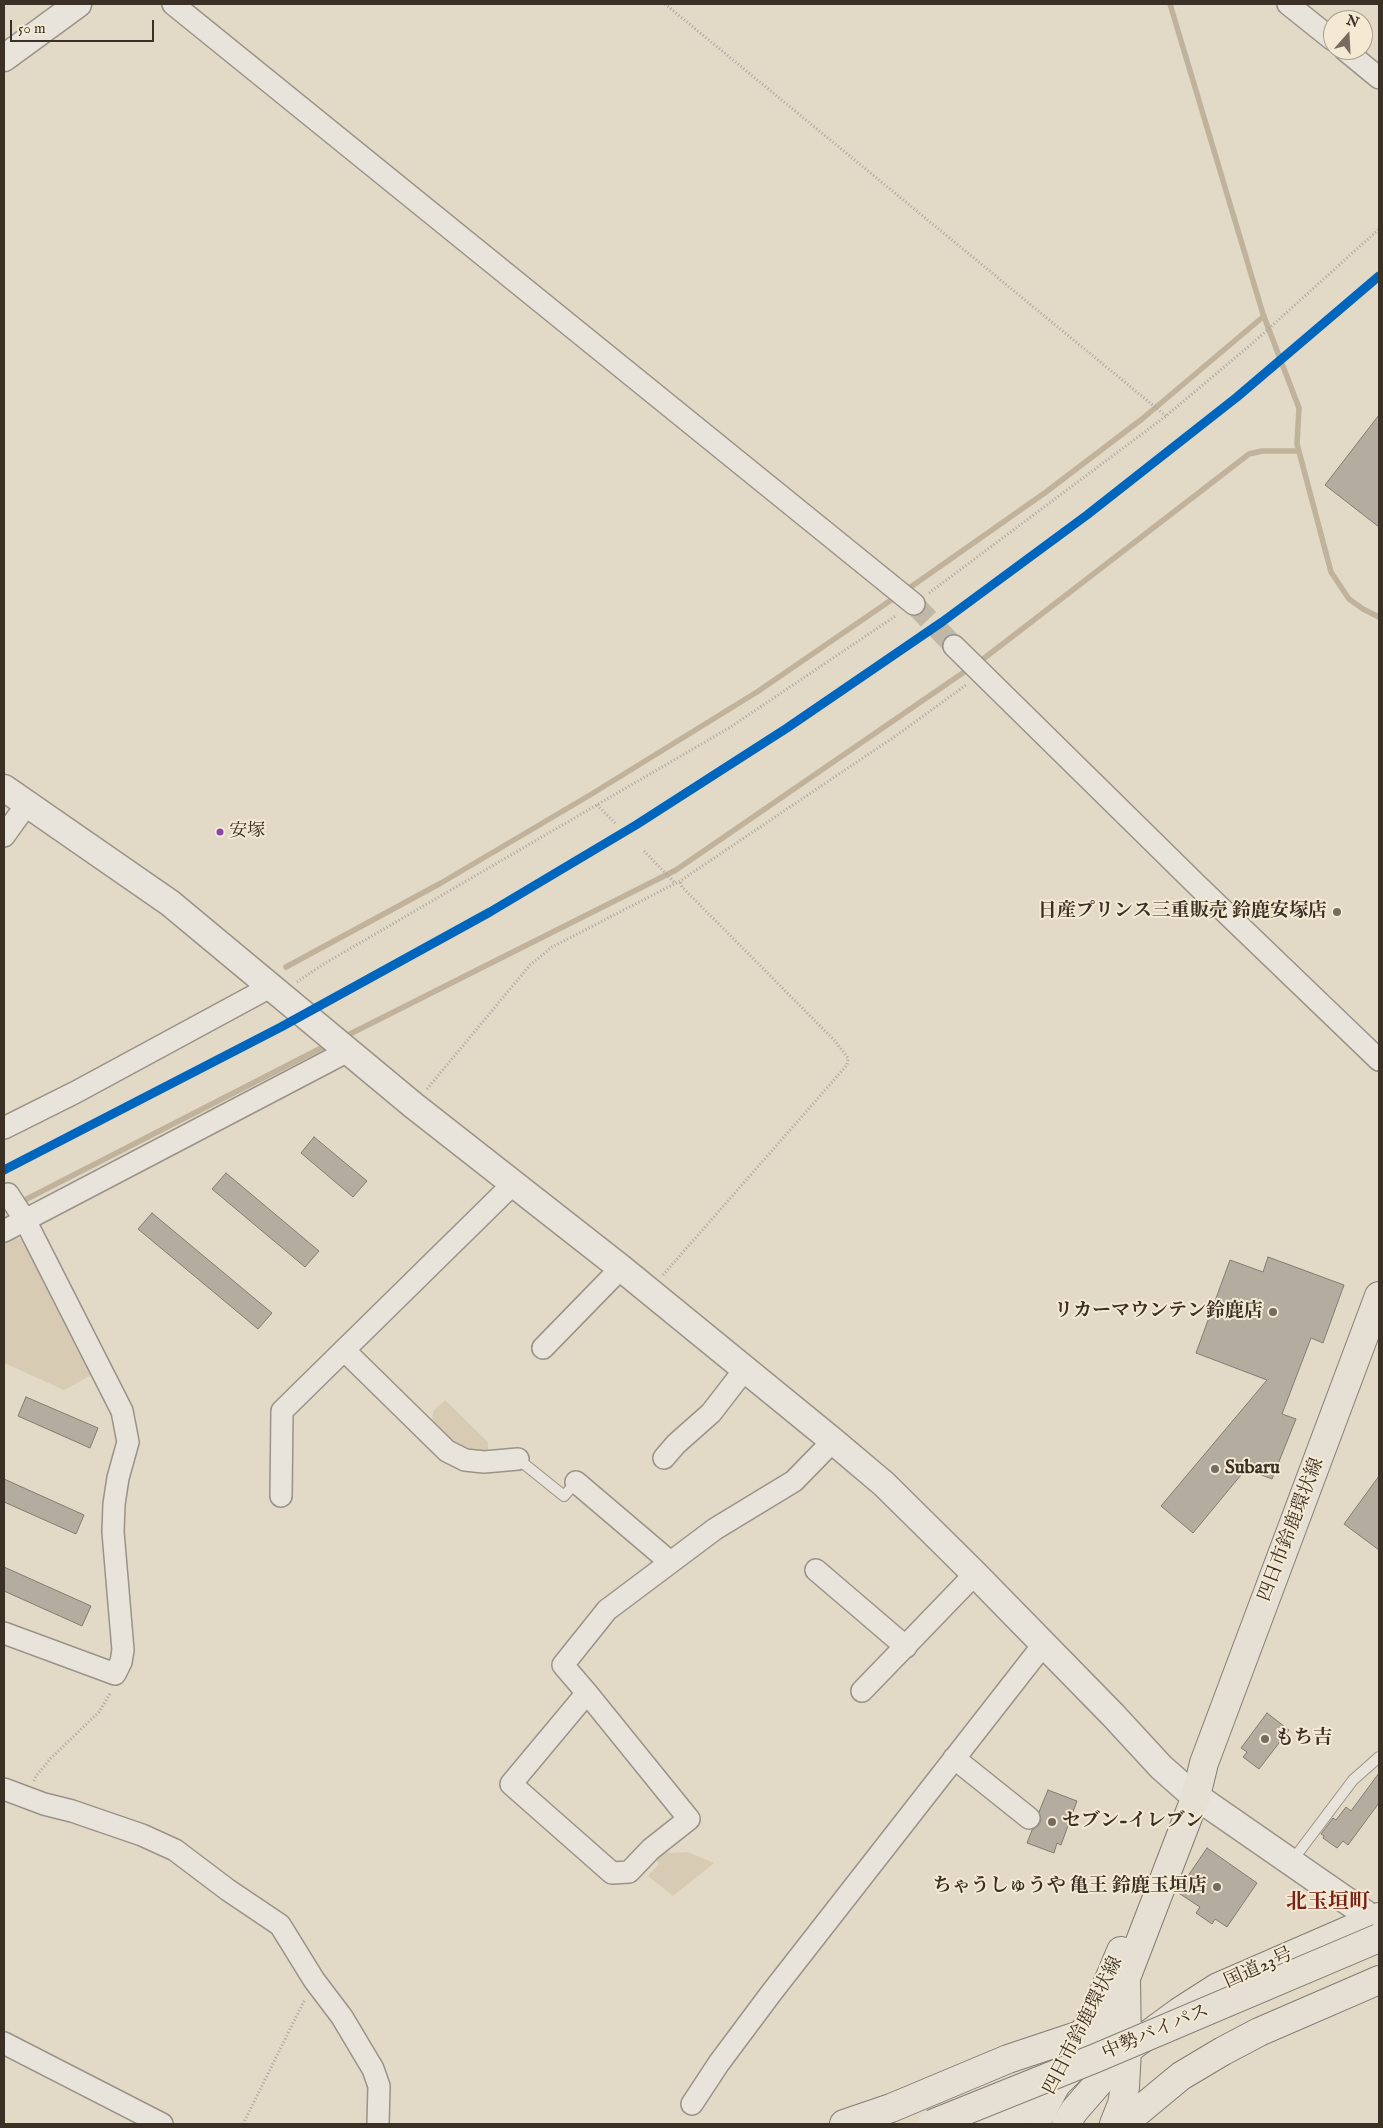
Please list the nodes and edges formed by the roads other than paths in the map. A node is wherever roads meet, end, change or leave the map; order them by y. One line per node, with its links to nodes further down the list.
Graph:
1 (78, 4): 5 (street)
2 (172, 4): 8 (street)
3 (1288, 4): 4 (street)
4 (1323, 32)
5 (4, 58)
6 (1357, 60): 7 (street)
7 (1379, 78)
8 (905, 598)
9 (971, 662): 15 (street)
10 (4, 788): 11 (street)
11 (27, 804): 12 (street); 13 (street)
12 (4, 836)
13 (278, 993): 14 (street); 16 (street)
14 (339, 1044): 17 (street); 18 (street)
15 (1379, 1060)
16 (4, 1128)
17 (514, 1183): 20 (street); 23 (street)
18 (16, 1206): 19 (street); 33 (street)
19 (4, 1231)
20 (621, 1268): 22 (street); 24 (street)
21 (1379, 1296): 41 (main road, 四日市鈴鹿環状線)
22 (543, 1348)
23 (344, 1350): 27 (street); 29 (street)
24 (745, 1369): 25 (street); 26 (street)
25 (833, 1441): 30 (street); 32 (street)
26 (664, 1458)
27 (518, 1459): 28 (lane)
28 (576, 1482): 30 (street)
29 (281, 1496)
30 (670, 1562): 37 (street)
31 (816, 1570): 35 (street)
32 (976, 1574): 34 (street); 35 (street)
33 (4, 1633)
34 (1043, 1645): 39 (street); 41 (street)
35 (906, 1647): 36 (street)
36 (862, 1691)
37 (587, 1693): 37 (street)
38 (1379, 1757): 43 (lane)
39 (954, 1758): 42 (street); 50 (street)
40 (4, 1788): 52 (street)
41 (1191, 1793): 43 (street); 47 (main road, 四日市鈴鹿環状線); 47 (main road, 四日市鈴鹿環状線)
42 (1029, 1818)
43 (1291, 1862): 44 (street)
44 (1378, 1924): 47 (main road, 国道23号); 54 (main road, 中勢バイパス, bridge)
45 (1379, 1954): 55 (main road, 中勢バイパス)
46 (1379, 1980): 60 (main road)
47 (1110, 2035): 49 (main road, 四日市鈴鹿環状線); 53 (main road); 58 (main road, 国道23号); 59 (main road, 四日市鈴鹿環状線)
48 (4, 2043): 51 (street)
49 (1054, 2086): 56 (main road); 57 (main road, 四日市鈴鹿環状線)
50 (692, 2104)
51 (162, 2124)
52 (378, 2124)
53 (844, 2124)
54 (932, 2124)
55 (968, 2124)
56 (986, 2124)
57 (1035, 2124)
58 (1066, 2124)
59 (1114, 2124)
60 (1123, 2124)

